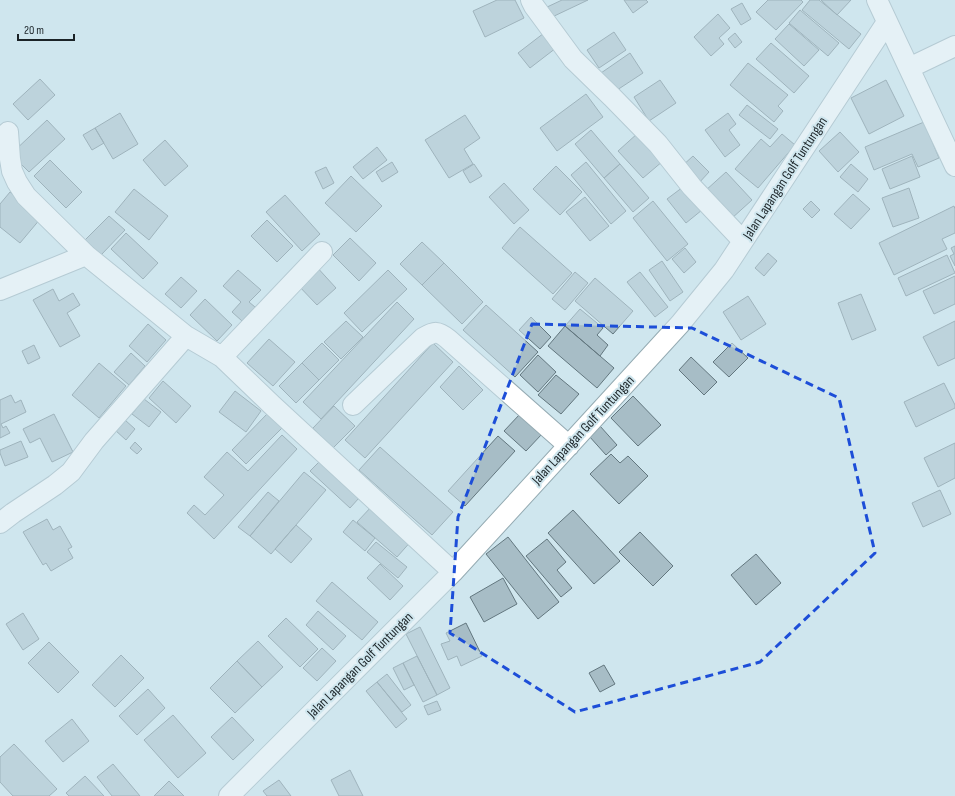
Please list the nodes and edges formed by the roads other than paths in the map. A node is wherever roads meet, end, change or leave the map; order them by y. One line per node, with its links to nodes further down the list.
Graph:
1 (531, 0): 8 (street)
2 (877, 0): 3 (street)
3 (887, 22): 5 (street); 8 (street, Jalan Lapangan Golf Tuntungan)
4 (955, 46): 5 (street)
5 (909, 68): 7 (street)
6 (8, 132): 10 (street)
7 (955, 166)
8 (743, 241): 15 (street, Jalan Lapangan Golf Tuntungan)
9 (322, 252): 13 (street)
10 (86, 255): 11 (street); 12 (street)
11 (0, 290)
12 (186, 336): 13 (street); 16 (street)
13 (222, 357): 17 (street)
14 (354, 405): 15 (street)
15 (569, 446): 17 (street, Jalan Lapangan Golf Tuntungan)
16 (0, 523)
17 (453, 572): 18 (street, Jalan Lapangan Golf Tuntungan)
18 (229, 796)

